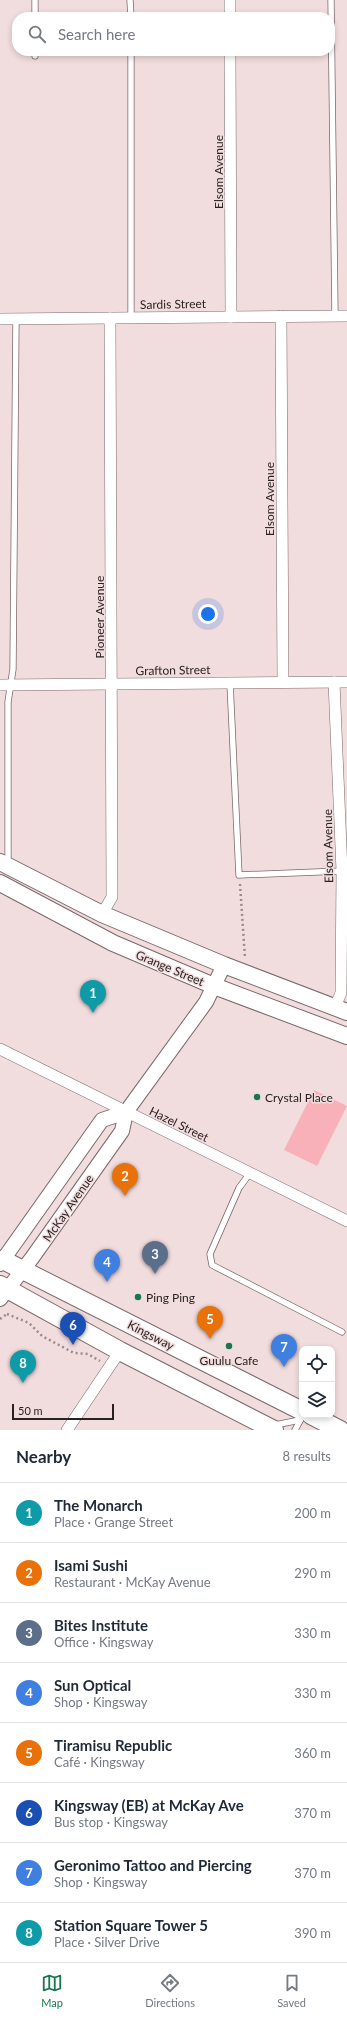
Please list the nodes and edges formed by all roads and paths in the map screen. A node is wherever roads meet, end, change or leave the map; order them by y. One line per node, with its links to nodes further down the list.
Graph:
1 (35, 0): 5 (lane)
2 (130, 0): 6 (lane)
3 (230, 0): 7 (street)
4 (331, 0): 8 (lane)
5 (35, 12)
6 (130, 12)
7 (230, 12)
8 (331, 12)
9 (131, 56): 17 (lane)
10 (230, 56): 15 (street, Elsom Avenue)
11 (332, 56): 13 (lane)
12 (281, 316): 13 (street, Sardis Street); 15 (street, Sardis Street); 21 (street, Elsom Avenue)
13 (336, 316): 14 (street, Sardis Street)
14 (347, 316)
15 (231, 317): 17 (street, Sardis Street)
16 (110, 318): 17 (street, Sardis Street); 19 (street, Sardis Street); 24 (street, Pioneer Avenue)
17 (131, 318)
18 (0, 319): 19 (street, Sardis Street)
19 (16, 319): 25 (lane)
20 (230, 682): 21 (street, Grafton Street); 24 (street, Grafton Street); 28 (lane)
21 (283, 682): 22 (street, Grafton Street)
22 (334, 682): 23 (street, Grafton Street); 27 (street, Elsom Avenue)
23 (347, 682)
24 (112, 684): 25 (street, Grafton Street); 30 (street, Pioneer Avenue)
25 (5, 685): 26 (lane)
26 (4, 864): 30 (main road, Grange Street)
27 (342, 872): 28 (lane); 34 (street, Elsom Avenue)
28 (239, 875): 31 (path)
29 (0, 883): 33 (main road, Grange Street)
30 (102, 914): 32 (main road, Grange Street)
31 (246, 963)
32 (224, 965): 33 (street, McKay Avenue); 34 (main road, Grange Street)
33 (214, 986): 35 (main road, Grange Street); 37 (street, McKay Avenue)
34 (341, 1009)
35 (347, 1036)
36 (0, 1049): 37 (street, Hazel Street)
37 (126, 1112): 38 (street, Hazel Street); 40 (street, McKay Avenue); 41 (street, McKay Avenue)
38 (250, 1173): 39 (street, Hazel Street); 44 (lane)
39 (347, 1221)
40 (1, 1262): 41 (main road, Kingsway)
41 (22, 1270): 42 (street, McKay Avenue); 47 (main road, Kingsway)
42 (3, 1291): 45 (main road)
43 (0, 1319): 46 (path)
44 (342, 1332)
45 (120, 1350): 51 (main road); 52 (street)
46 (100, 1360)
47 (299, 1412)
48 (299, 1417): 51 (lane)
49 (302, 1418): 53 (lane)
50 (311, 1418): 54 (main road, Kingsway)
51 (271, 1428)
52 (67, 1430)
53 (295, 1430)
54 (340, 1430)

